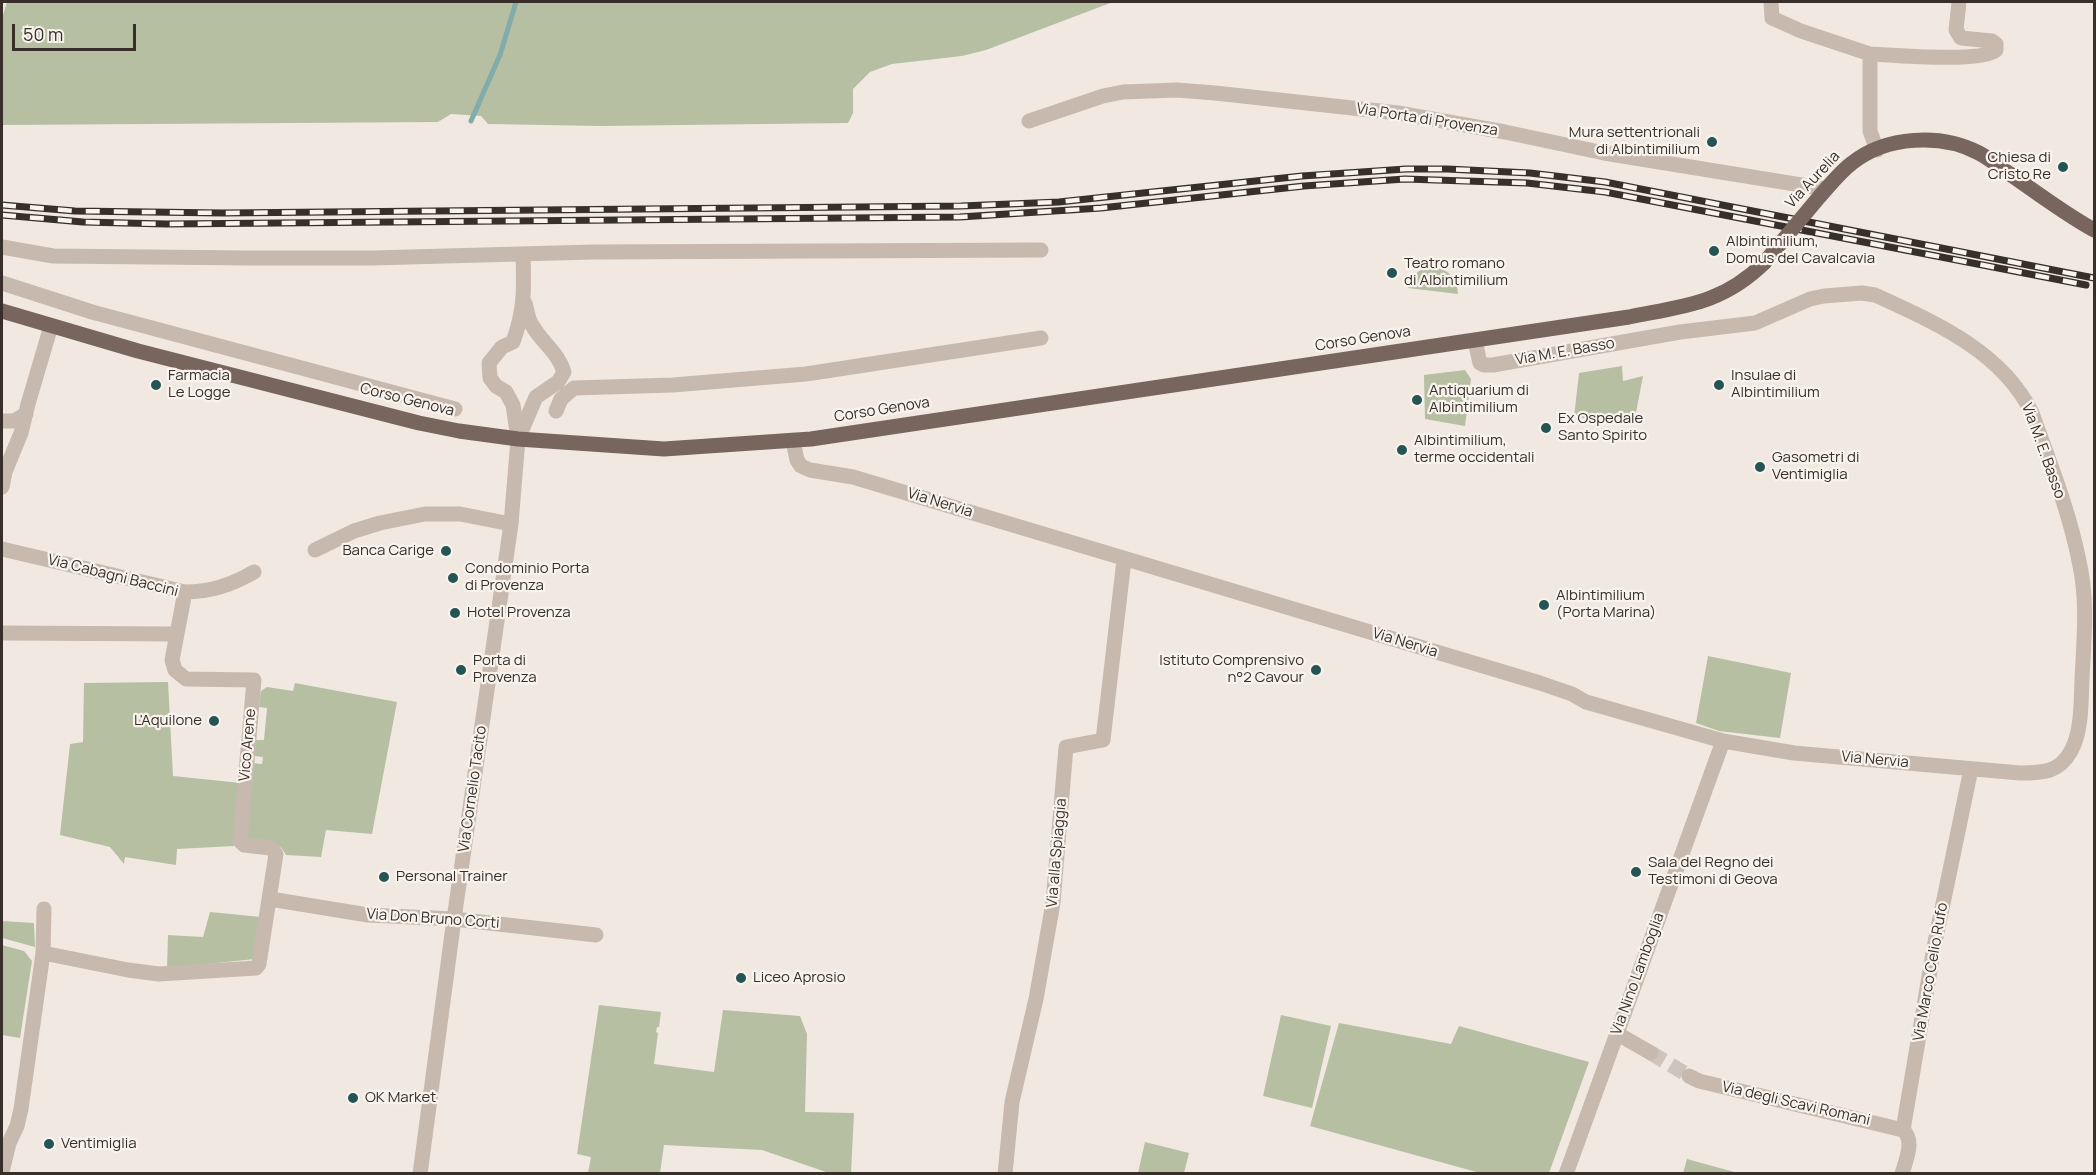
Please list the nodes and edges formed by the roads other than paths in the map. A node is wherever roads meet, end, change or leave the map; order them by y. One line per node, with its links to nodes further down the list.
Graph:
1 (1771, 2): 3 (street)
2 (1959, 2): 3 (street)
3 (1870, 54): 5 (street)
4 (1029, 120): 6 (street, Via Porta di Provenza)
5 (1877, 150): 6 (main road, Via Aurelia); 7 (main road, Via Aurelia)
6 (1823, 193): 11 (main road, Via Aurelia, bridge)
7 (2094, 230)
8 (2, 246): 10 (street)
9 (1041, 250): 10 (street)
10 (523, 254): 13 (street)
11 (1764, 263): 17 (main road, Corso Genova)
12 (2, 283): 18 (street)
13 (524, 299): 22 (street); 22 (street)
14 (2, 311): 15 (main road, Corso Genova)
15 (51, 326): 20 (street); 22 (main road, Corso Genova)
16 (1041, 338): 19 (street)
17 (1475, 341): 23 (main road, Corso Genova); 35 (street, Via M. E. Basso)
18 (455, 409)
19 (556, 411)
20 (26, 414): 21 (street); 24 (street)
21 (2, 421)
22 (518, 439): 23 (main road, Corso Genova); 25 (street, Via Cornelio Tacito)
23 (793, 441): 28 (street, Via Nervia)
24 (2, 486)
25 (511, 524): 27 (street); 38 (street, Via Cornelio Tacito)
26 (2, 549): 30 (street, Via Cabagni Baccini)
27 (315, 550)
28 (1124, 560): 33 (street, Via Nervia); 47 (street, Via alla Spiaggia)
29 (254, 572): 30 (street)
30 (185, 592): 32 (street, Via Cabagni Baccini)
31 (2, 633): 32 (street)
32 (176, 634): 36 (street, Vico Arene)
33 (1724, 741): 34 (street, Via Nervia); 41 (street, Via Nino Lamboglia)
34 (1971, 769): 35 (street, Via Nervia); 44 (street, Via Marco Celio Rufo)
35 (2044, 773)
36 (270, 899): 38 (street, Via Don Bruno Corti); 40 (street)
37 (44, 909): 40 (street)
38 (454, 919): 39 (street, Via Don Bruno Corti); 46 (street, Via Cornelio Tacito)
39 (596, 935)
40 (43, 953): 45 (street)
41 (1616, 1034): 42 (street); 48 (street, Via Nino Lamboglia)
42 (1651, 1053)
43 (1689, 1076): 44 (street, Via degli Scavi Romani)
44 (1903, 1130): 49 (street, Via Marco Celio Rufo)
45 (2, 1172)
46 (420, 1173)
47 (1005, 1173)
48 (1566, 1173)
49 (1902, 1173)

